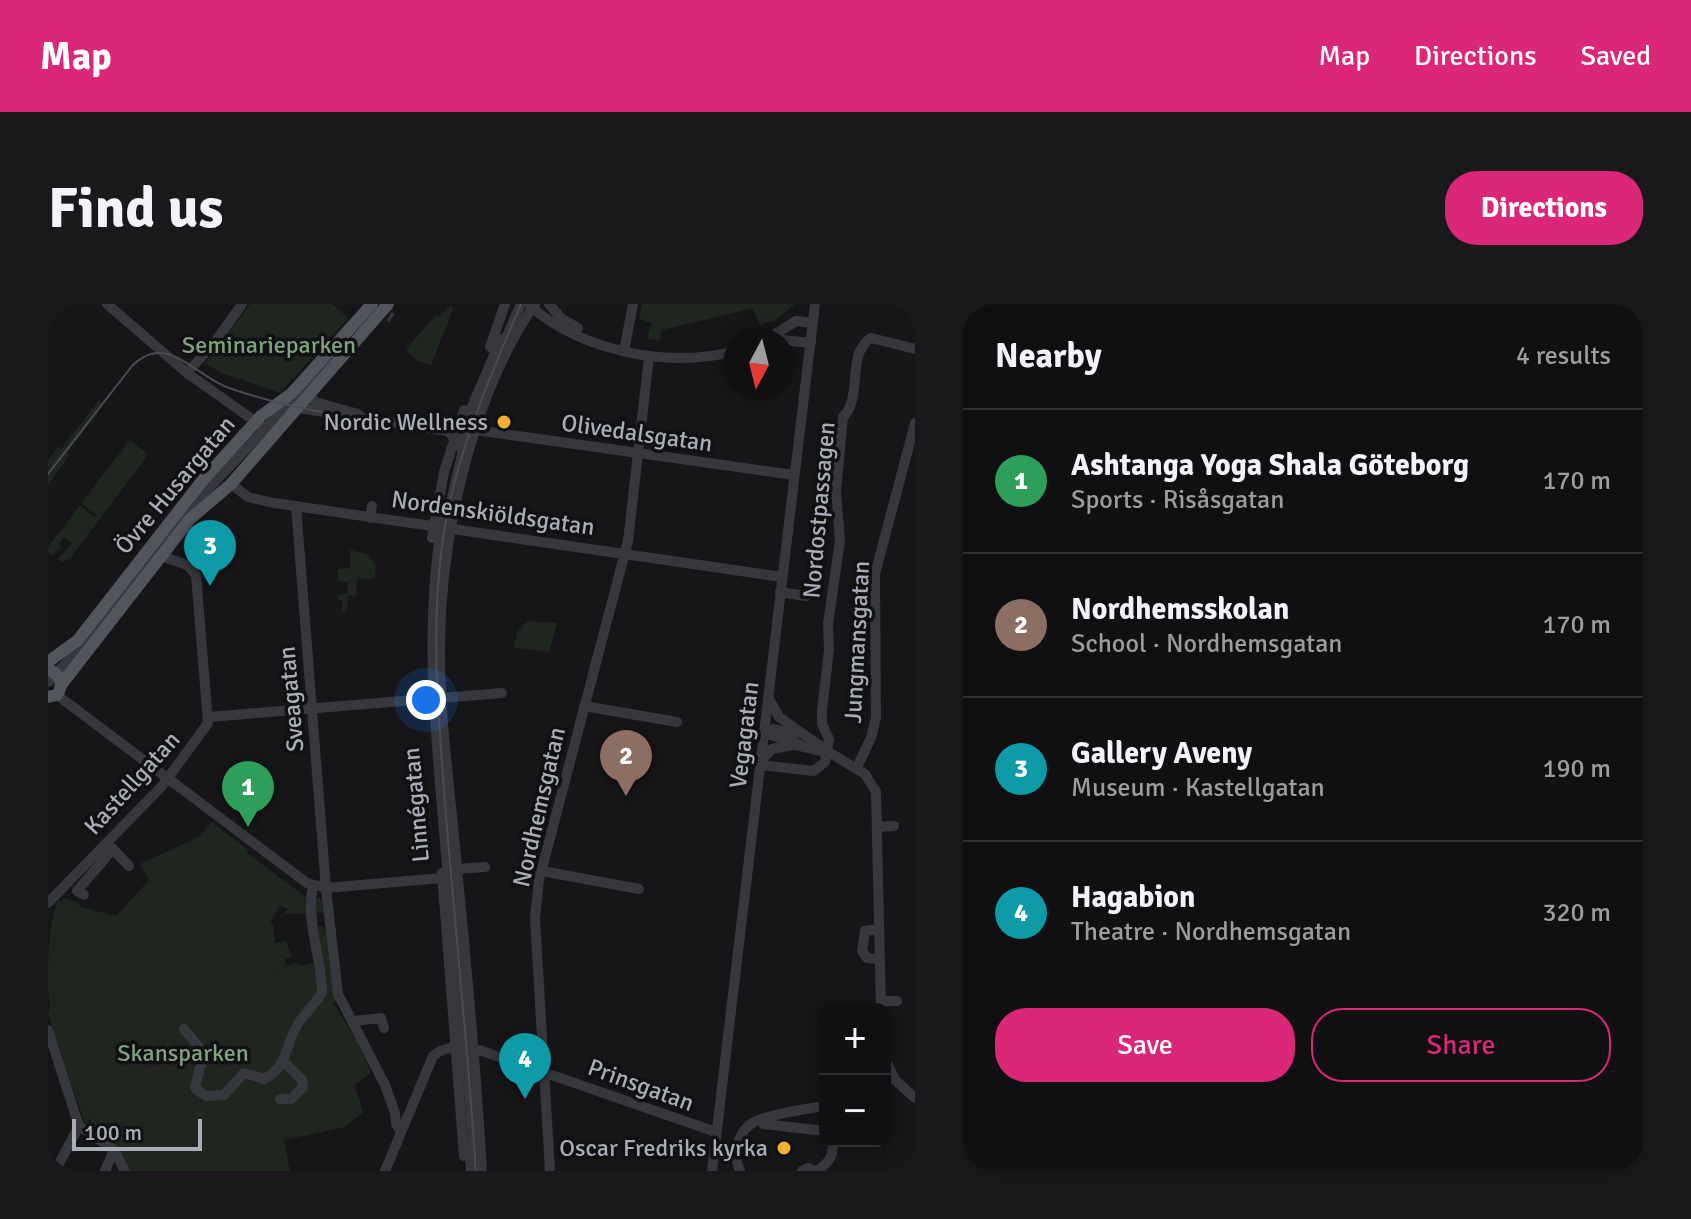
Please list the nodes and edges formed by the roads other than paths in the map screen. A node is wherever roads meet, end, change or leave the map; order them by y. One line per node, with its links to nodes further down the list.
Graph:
1 (107, 304): 18 (street)
2 (242, 304): 18 (street)
3 (505, 304): 22 (street, Linnégatan)
4 (633, 304): 15 (street)
5 (815, 304): 9 (street, Vegagatan)
6 (527, 305): 13 (street); 24 (street, Linnégatan); 34 (street)
7 (555, 306): 13 (street)
8 (382, 308): 19 (main road, Övre Husargatan); 23 (main road, Övre Husargatan)
9 (813, 323): 10 (street); 12 (street, Vegagatan)
10 (785, 328)
11 (795, 342): 12 (street)
12 (811, 343): 29 (street, Vegagatan)
13 (604, 344): 15 (street)
14 (915, 349): 53 (street, Nordostpassagen)
15 (624, 351): 17 (street)
16 (723, 353): 17 (street)
17 (649, 357): 27 (street, Nordhemsgatan)
18 (187, 373): 23 (street)
19 (309, 394): 20 (main road, Övre Husargatan); 22 (street)
20 (298, 408): 25 (street); 26 (main road, Övre Husargatan)
21 (915, 423): 54 (street, Jungmansgatan)
22 (458, 424): 25 (street, Linnégatan)
23 (261, 425): 26 (street); 28 (main road, Övre Husargatan); 30 (street)
24 (475, 430): 27 (street, Olivedalsgatan); 34 (street, Linnégatan)
25 (453, 437): 34 (street, Linnégatan)
26 (265, 446): 30 (main road, Övre Husargatan)
27 (638, 454): 29 (street, Olivedalsgatan); 35 (street, Nordhemsgatan)
28 (223, 459): 30 (main road); 40 (main road, Övre Husargatan)
29 (794, 475): 37 (street, Vegagatan)
30 (227, 479): 31 (street, Nordenskiöldsgatan); 36 (main road, Övre Husargatan); 41 (street)
31 (296, 506): 33 (street, Nordenskiöldsgatan); 47 (street, Sveagatan)
32 (372, 506): 33 (street)
33 (370, 518): 34 (street, Nordenskiöldsgatan)
34 (442, 529): 35 (street, Nordenskiöldsgatan); 44 (street, Linnégatan); 45 (street, Linnégatan); 80 (street)
35 (624, 553): 37 (street, Nordenskiöldsgatan); 46 (street, Nordhemsgatan)
36 (161, 556): 41 (main road, Övre Husargatan); 48 (street)
37 (782, 577): 38 (street, Vegagatan)
38 (780, 592): 39 (street); 43 (street, Vegagatan)
39 (806, 596)
40 (48, 662)
41 (52, 688): 55 (street)
42 (502, 693): 44 (street)
43 (768, 697): 50 (street, Vegagatan); 51 (street, Jungmansgatan)
44 (442, 698): 61 (street, Linnégatan)
45 (427, 699): 47 (street); 63 (street, Linnégatan)
46 (584, 706): 49 (street); 62 (street, Nordhemsgatan)
47 (312, 708): 48 (street); 66 (street, Sveagatan)
48 (209, 717): 55 (street, Kastellgatan)
49 (677, 722)
50 (765, 730): 51 (street); 53 (street, Vegagatan)
51 (796, 738): 52 (street, Jungmansgatan); 52 (street, bridge); 53 (street)
52 (810, 744): 54 (street, Jungmansgatan, bridge)
53 (761, 763): 90 (street, Vegagatan)
54 (857, 767): 57 (street)
55 (168, 778): 58 (street, Kastellgatan); 65 (street)
56 (894, 826): 57 (street)
57 (877, 827): 71 (street)
58 (110, 846): 59 (street); 68 (street); 70 (street, Kastellgatan)
59 (129, 866)
60 (485, 867): 61 (street)
61 (458, 869): 80 (street, Linnégatan)
62 (542, 871): 67 (street); 82 (street, Nordhemsgatan)
63 (442, 878): 64 (street); 80 (street, Linnégatan)
64 (378, 883): 66 (street); 69 (street)
65 (313, 886): 66 (street); 81 (street)
66 (326, 888): 76 (street, Sveagatan)
67 (639, 889)
68 (84, 895)
69 (379, 896)
70 (48, 901)
71 (879, 929): 72 (street); 72 (street)
72 (879, 959): 74 (street)
73 (897, 1001): 75 (street)
74 (881, 1003)
75 (889, 1003)
76 (353, 1021): 77 (street); 89 (street, Sveagatan)
77 (384, 1028)
78 (184, 1029): 81 (street)
79 (48, 1030): 87 (street)
80 (464, 1047): 82 (street, Prinsgatan); 89 (street); 98 (street, Linnégatan); 99 (street); 100 (street, Linnégatan)
81 (282, 1060): 85 (street)
82 (544, 1072): 90 (street, Prinsgatan); 101 (street, Nordhemsgatan)
83 (891, 1072): 84 (street)
84 (915, 1098)
85 (280, 1099)
86 (819, 1107): 91 (street)
87 (79, 1126): 93 (street); 95 (street)
88 (819, 1129): 91 (street)
89 (401, 1132): 94 (street)
90 (716, 1132): 102 (street, Vegagatan)
91 (743, 1132): 103 (street)
92 (832, 1147): 105 (street)
93 (114, 1150): 96 (street); 97 (street)
94 (383, 1169)
95 (55, 1171)
96 (105, 1171)
97 (125, 1171)
98 (465, 1171)
99 (474, 1171)
100 (482, 1171)
101 (550, 1171)
102 (712, 1171)
103 (740, 1171)
104 (802, 1171): 105 (street)
105 (815, 1171)

